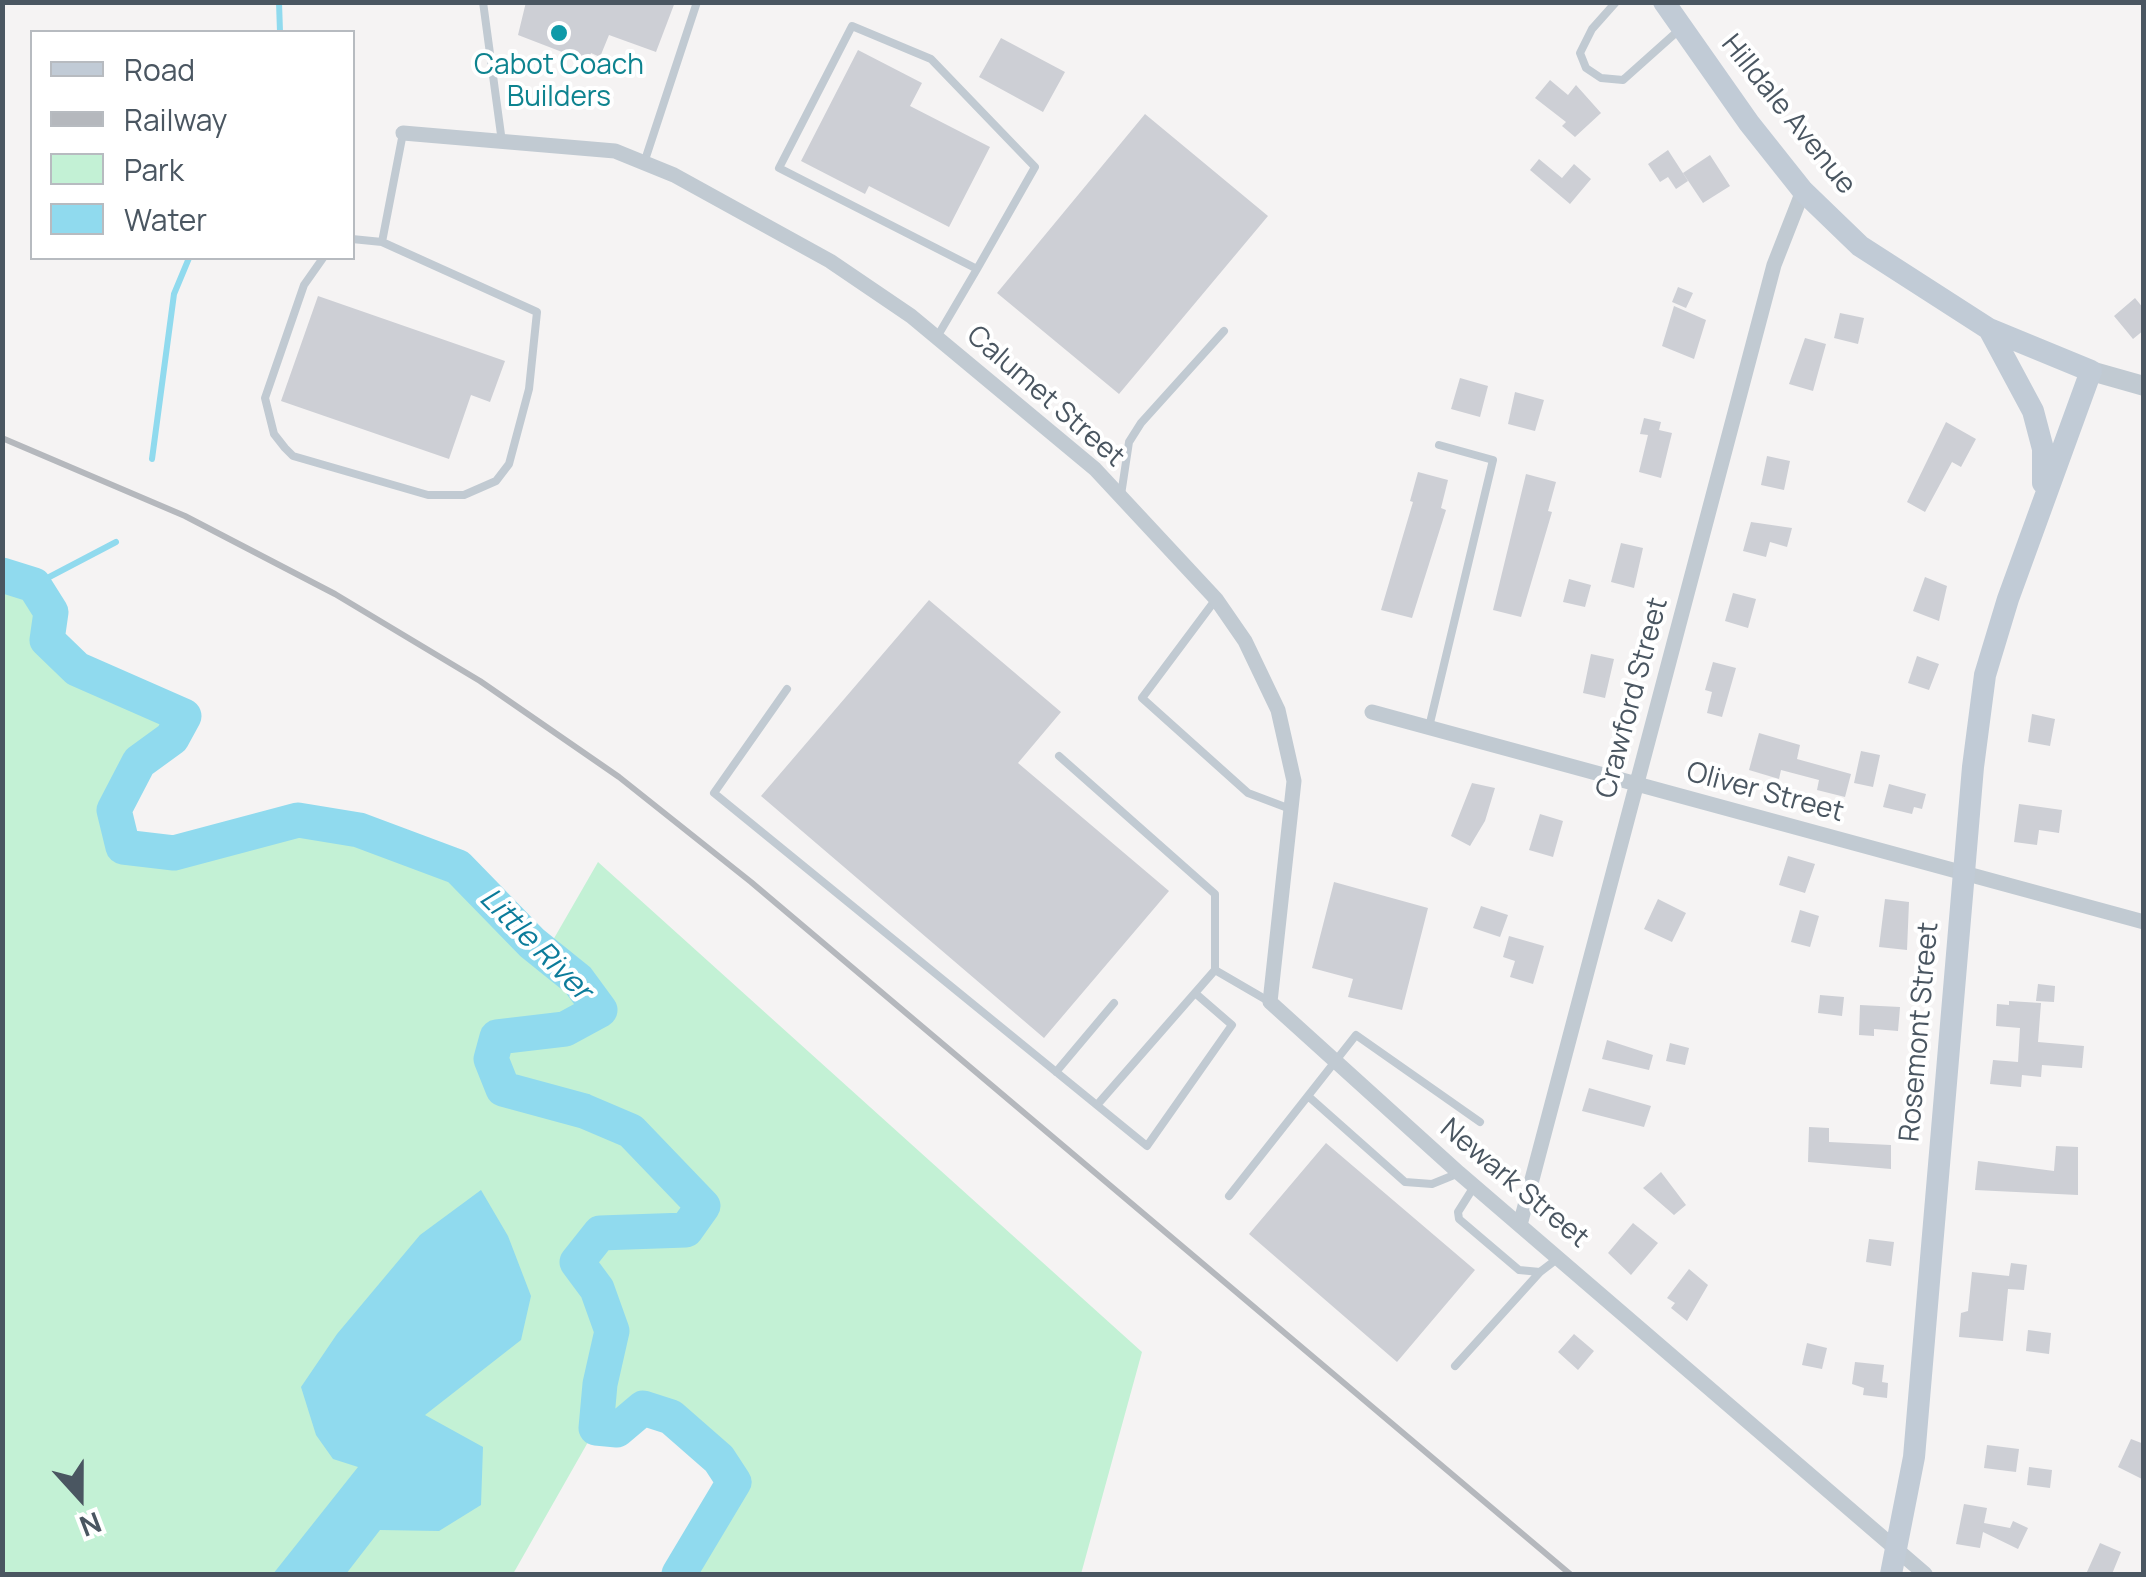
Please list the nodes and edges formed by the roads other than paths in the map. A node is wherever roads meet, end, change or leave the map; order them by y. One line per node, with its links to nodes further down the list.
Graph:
1 (484, 2): 7 (lane)
2 (697, 2): 8 (lane)
3 (1616, 2): 5 (lane)
4 (1664, 2): 5 (main road, Hilldale Avenue)
5 (1682, 28): 9 (main road, Hilldale Avenue)
6 (403, 133): 7 (street, Calumet Street); 11 (lane)
7 (502, 142): 8 (street, Calumet Street)
8 (644, 163): 16 (street, Calumet Street)
9 (1804, 190): 14 (main road, Hilldale Avenue); 27 (street, Crawford Street)
10 (355, 239): 11 (lane)
11 (382, 242): 12 (lane)
12 (322, 260)
13 (977, 269): 13 (lane); 16 (lane)
14 (1989, 329): 17 (main road, Hilldale Avenue); 21 (main road, Rosemont Street)
15 (1224, 331): 20 (lane)
16 (937, 338): 20 (street, Calumet Street)
17 (2091, 371): 18 (street, Hilldale Avenue); 21 (main road, Rosemont Street)
18 (2144, 386)
19 (1439, 445): 25 (lane)
20 (1120, 495): 22 (street, Calumet Street)
21 (2042, 502): 29 (main road, Rosemont Street)
22 (1216, 599): 28 (street, Calumet Street); 28 (lane)
23 (787, 688): 36 (lane)
24 (1372, 712): 25 (street, Oliver Street)
25 (1428, 727): 27 (street, Oliver Street)
26 (1059, 756): 31 (lane)
27 (1636, 784): 29 (street, Oliver Street); 43 (street, Crawford Street)
28 (1293, 810): 33 (street)
29 (1964, 873): 30 (street, Oliver Street); 47 (main road, Rosemont Street)
30 (2144, 922)
31 (1215, 970): 32 (lane); 33 (lane)
32 (1194, 993): 38 (lane); 38 (lane)
33 (1270, 1002): 35 (street, Newark Street)
34 (1114, 1004): 36 (lane)
35 (1335, 1063): 37 (lane); 39 (lane); 40 (street, Newark Street)
36 (1056, 1072): 38 (lane)
37 (1308, 1096): 40 (lane); 42 (lane)
38 (1098, 1105)
39 (1480, 1122)
40 (1460, 1173): 41 (street, Newark Street)
41 (1476, 1185): 43 (street, Newark Street); 45 (lane)
42 (1229, 1196)
43 (1521, 1221): 44 (street, Newark Street)
44 (1561, 1256): 45 (lane); 47 (street, Newark Street)
45 (1540, 1272): 46 (lane)
46 (1456, 1366)
47 (1898, 1547): 48 (main road, Rosemont Street); 49 (street, Newark Street)
48 (1891, 1574)
49 (1925, 1574)

